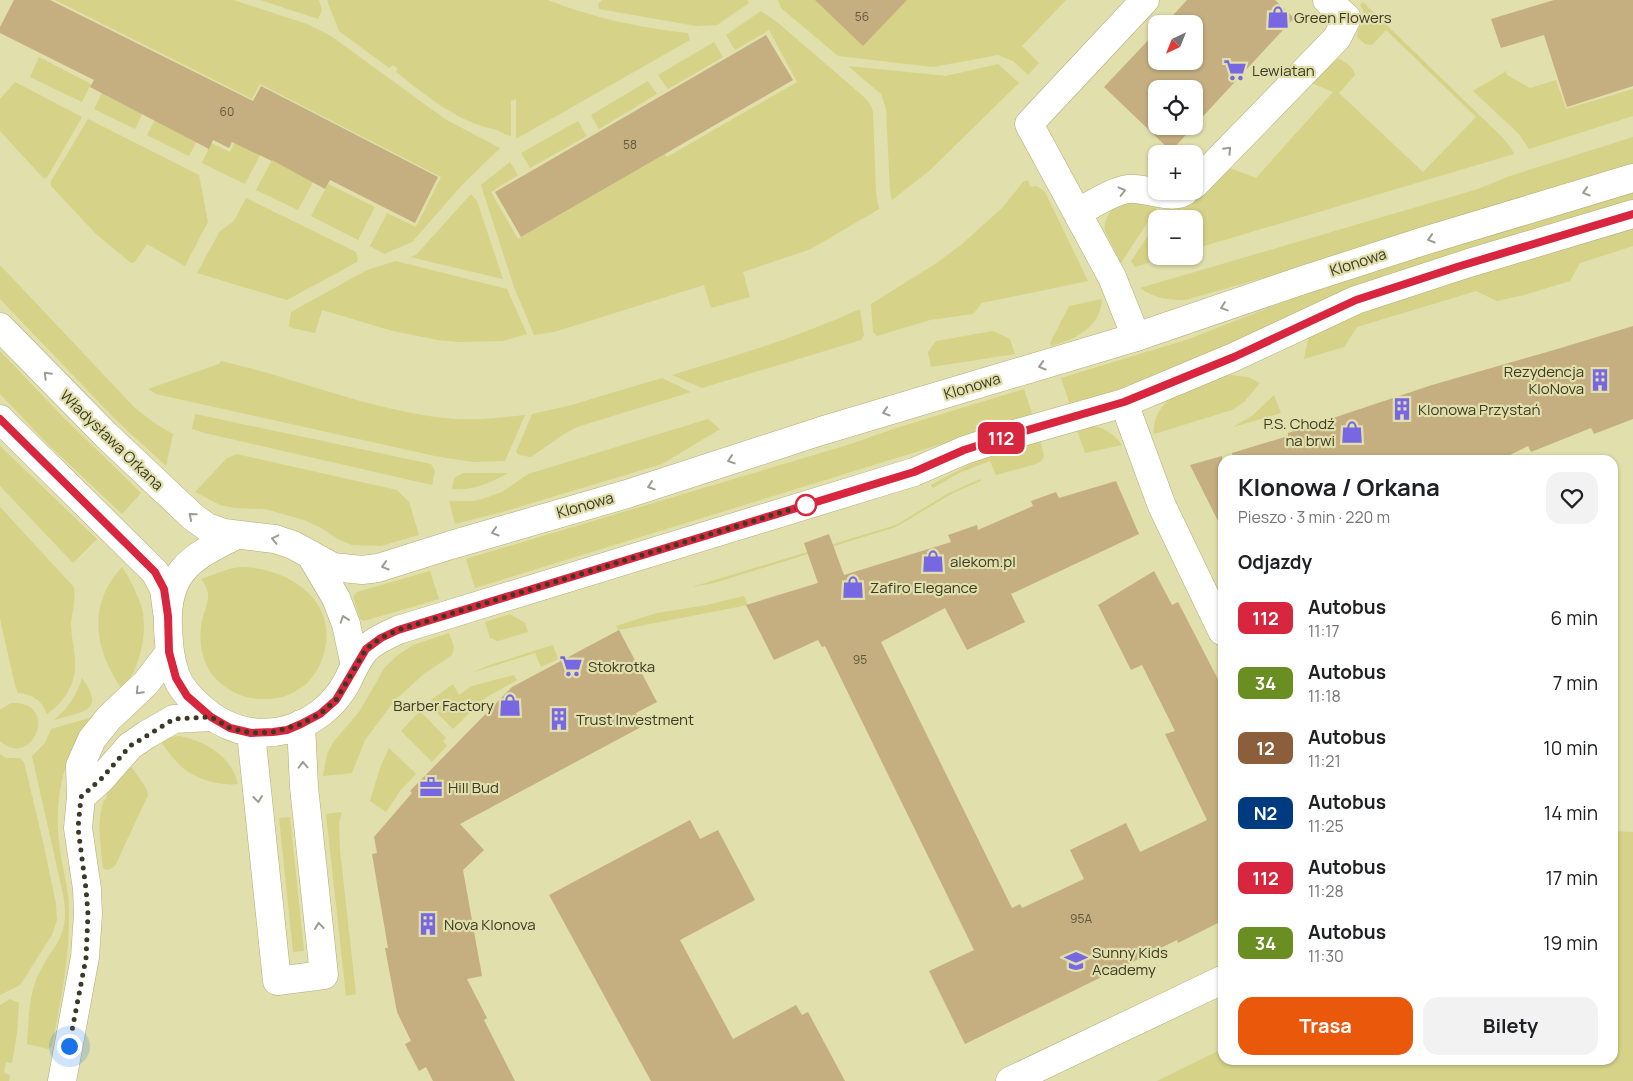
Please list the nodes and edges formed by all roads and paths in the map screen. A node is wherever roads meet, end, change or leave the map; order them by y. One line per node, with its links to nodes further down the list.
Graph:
1 (1327, 0): 3 (street, one-way to 1)
2 (1141, 5): 6 (street)
3 (1203, 175)
4 (1633, 178): 9 (street, Klonowa, one-way to 9)
5 (1148, 191): 6 (street, one-way to 5)
6 (1078, 212): 9 (street)
7 (1633, 214): 10 (street)
8 (0, 327): 12 (street, Władysława Orkana, one-way to 8)
9 (1136, 337): 13 (street, Klonowa, one-way to 13)
10 (1124, 402): 15 (street); 17 (street)
11 (0, 420): 14 (street)
12 (236, 535): 13 (street, Władysława Orkana, one-way to 12); 14 (street)
13 (310, 554): 17 (street, one-way to 13)
14 (168, 616): 16 (street)
15 (1218, 623)
16 (169, 652): 18 (street); 21 (street, one-way to 21)
17 (355, 666): 19 (street)
18 (211, 717): 20 (street); 21 (street)
19 (301, 724): 20 (street); 20 (street, one-way to 19)
20 (251, 733)
21 (81, 797): 23 (street)
22 (1218, 982): 24 (street)
23 (62, 1081)
24 (1010, 1081)

